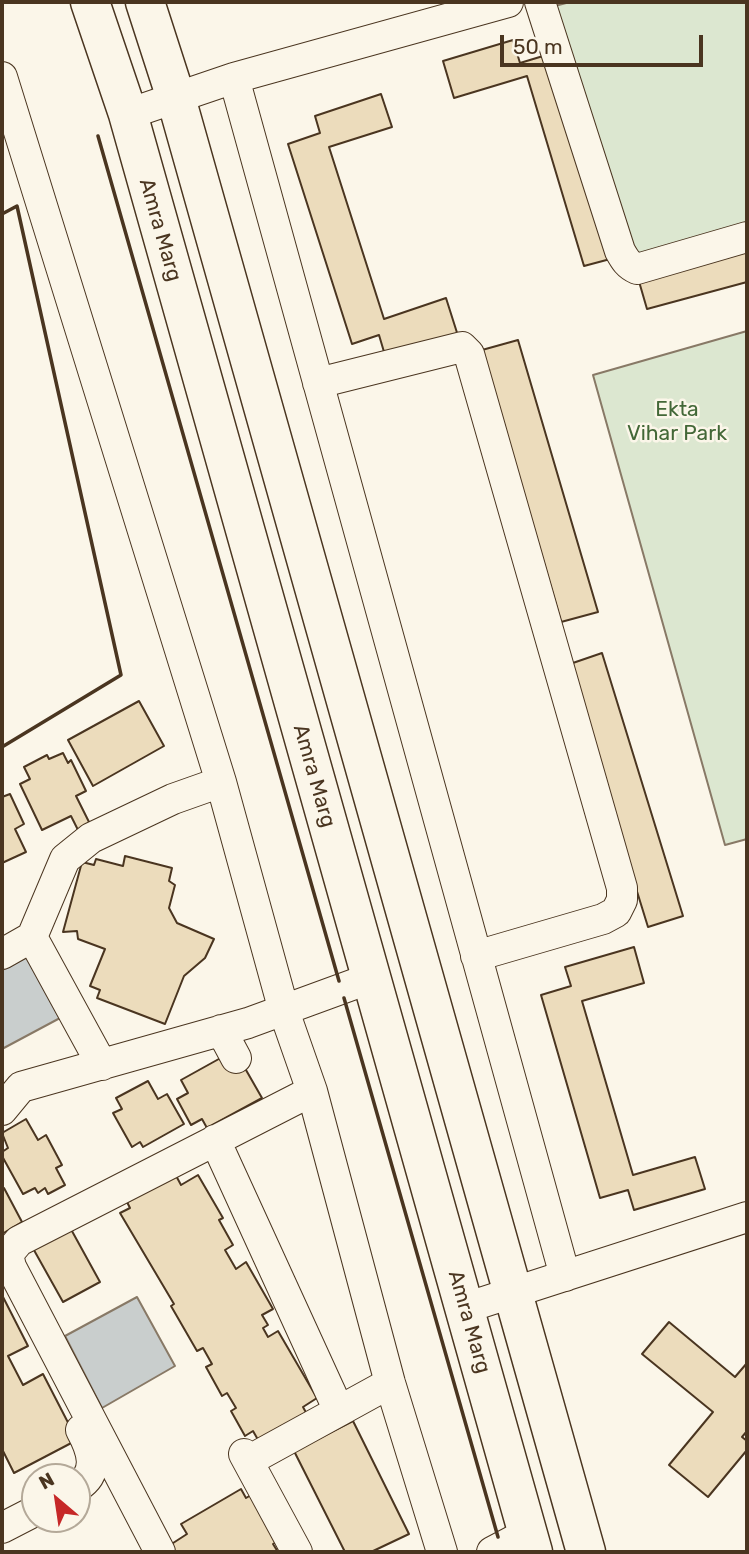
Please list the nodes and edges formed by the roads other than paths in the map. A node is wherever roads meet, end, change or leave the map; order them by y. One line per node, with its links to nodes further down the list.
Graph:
1 (90, 2): 9 (highway, Amra Marg)
2 (145, 2): 8 (highway)
3 (508, 2): 5 (street)
4 (540, 2): 11 (street)
5 (454, 8): 7 (street)
6 (2, 77): 10 (street)
7 (234, 78): 8 (street); 12 (street)
8 (176, 98): 9 (street); 28 (highway)
9 (128, 114): 17 (highway, Amra Marg)
10 (13, 156): 13 (street)
11 (747, 237)
12 (318, 383): 16 (street); 16 (street)
13 (220, 782): 14 (street); 18 (street)
14 (32, 937): 15 (street); 21 (street)
15 (2, 954)
16 (476, 956): 27 (street)
17 (371, 978): 18 (street); 29 (highway, Amra Marg)
18 (284, 1011): 19 (street); 22 (street)
19 (221, 1030): 20 (street); 21 (street)
20 (236, 1058)
21 (102, 1065): 23 (street)
22 (312, 1091): 24 (street); 30 (street)
23 (7, 1097)
24 (215, 1140): 31 (street); 36 (street)
25 (747, 1217): 27 (street)
26 (2, 1275): 32 (street)
27 (565, 1276): 28 (street)
28 (512, 1293): 29 (street); 40 (highway)
29 (465, 1308): 35 (highway, Amra Marg)
30 (390, 1383): 31 (street); 38 (street)
31 (339, 1411): 37 (street)
32 (91, 1473)
33 (21, 1518): 34 (street)
34 (2, 1528)
35 (531, 1543): 39 (street)
36 (160, 1552)
37 (297, 1552)
38 (442, 1552)
39 (492, 1552)
40 (586, 1552)

